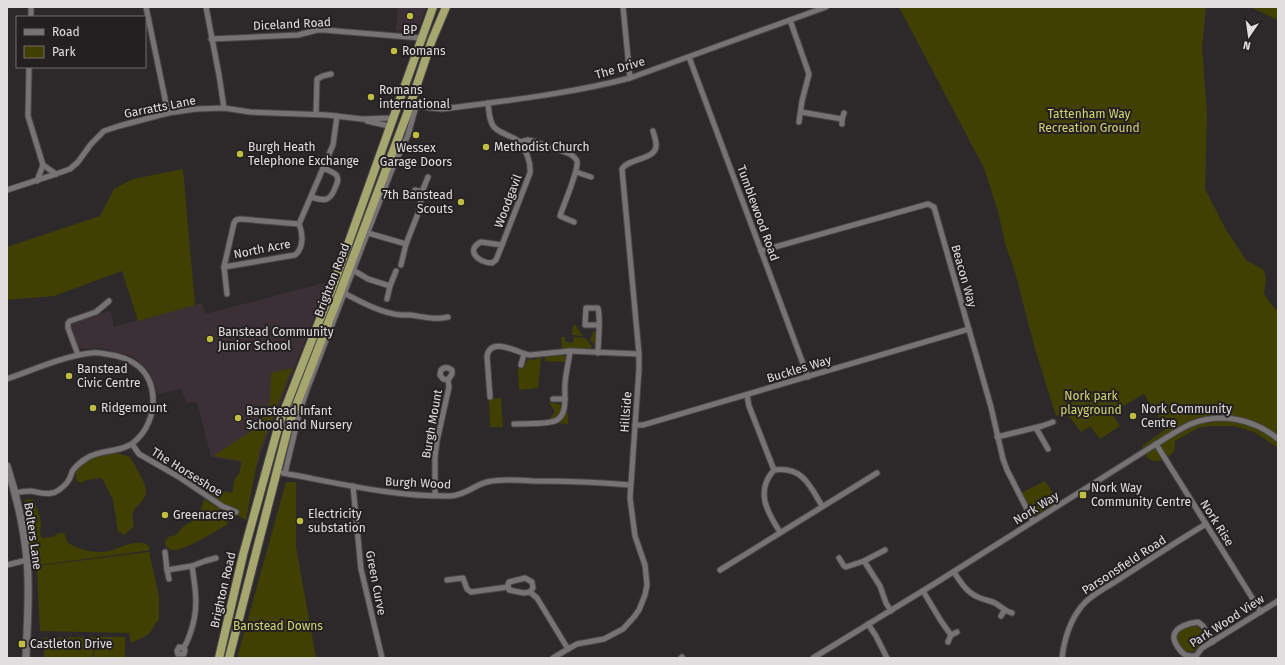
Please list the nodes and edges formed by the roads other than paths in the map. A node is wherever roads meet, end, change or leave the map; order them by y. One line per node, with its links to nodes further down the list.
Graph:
1 (146, 7): 19 (street)
2 (206, 7): 9 (street)
3 (433, 7): 8 (highway, Brighton Road)
4 (446, 7): 10 (highway, Brighton Road)
5 (623, 7): 14 (street)
6 (826, 7): 7 (street, The Drive)
7 (790, 20): 11 (street, The Drive); 18 (street)
8 (421, 38): 9 (street, Diceland Road); 23 (highway, Brighton Road)
9 (211, 39): 17 (street)
10 (432, 40): 16 (highway, Brighton Road); 23 (highway)
11 (689, 57): 14 (street, The Drive); 43 (street, Tumblewood Road)
12 (29, 68): 27 (street)
13 (330, 74): 21 (street)
14 (630, 78): 15 (street, The Drive)
15 (488, 103): 16 (street, The Drive); 26 (street)
16 (413, 105): 40 (street, Brighton Road); 80 (highway, Brighton Road)
17 (224, 108): 19 (street, Garratts Lane); 21 (street, Garratts Lane)
18 (801, 112): 20 (street); 24 (street)
19 (168, 113): 30 (street, Garratts Lane)
20 (844, 113)
21 (316, 114): 22 (street, Garratts Lane)
22 (337, 116): 23 (street, Garratts Lane); 28 (street, North Acre)
23 (391, 122): 123 (highway, Brighton Road)
24 (799, 122)
25 (653, 131): 59 (street, Hillside)
26 (520, 142): 29 (street); 42 (street, Woodgavil)
27 (43, 165): 30 (street); 33 (street)
28 (323, 168): 37 (street, North Acre); 37 (street)
29 (576, 169): 32 (street); 38 (street)
30 (56, 174): 33 (street, Garratts Lane)
31 (428, 177): 36 (street)
32 (591, 177)
33 (37, 181): 34 (street, Garratts Lane)
34 (7, 190)
35 (415, 190): 36 (street)
36 (422, 192): 41 (street)
37 (311, 196): 39 (street, North Acre)
38 (574, 222)
39 (299, 224): 45 (street, North Acre); 45 (street, North Acre)
40 (368, 233): 41 (street); 46 (street, Brighton Road)
41 (406, 244): 44 (street)
42 (502, 246): 42 (street, Woodgavil)
43 (761, 251): 55 (street, Beacon Way); 62 (street, Tumblewood Road)
44 (401, 265)
45 (224, 267): 49 (street, North Acre)
46 (353, 270): 48 (street); 50 (street, Brighton Road)
47 (396, 271): 48 (street)
48 (390, 286): 51 (street)
49 (227, 294)
50 (344, 294): 53 (street); 81 (street, Brighton Road)
51 (388, 299)
52 (109, 301): 60 (street)
53 (448, 317)
54 (598, 325): 57 (street)
55 (969, 329): 62 (street, Buckles Way); 73 (street, Beacon Way)
56 (570, 351): 57 (street); 58 (street); 68 (street)
57 (598, 352): 59 (street)
58 (524, 354): 61 (street); 66 (street)
59 (639, 354): 71 (street, Hillside)
60 (78, 355): 63 (street); 75 (street)
61 (521, 365)
62 (808, 377): 65 (street, Buckles Way)
63 (7, 379)
64 (448, 380): 86 (street, Burgh Mount)
65 (747, 395): 71 (street, Buckles Way); 79 (street)
66 (490, 397)
67 (553, 399): 68 (street)
68 (565, 400): 70 (street)
69 (1053, 422): 72 (street)
70 (514, 424)
71 (635, 425): 83 (street, Hillside)
72 (1036, 428): 73 (street); 77 (street)
73 (997, 437): 89 (street, Beacon Way)
74 (1278, 439): 76 (street, Nork Way)
75 (132, 444): 85 (street); 88 (street, The Horseshoe)
76 (1156, 444): 89 (street, Nork Way); 90 (street, Nork Rise)
77 (1048, 449)
78 (7, 466): 85 (main road, Bolters Lane)
79 (774, 470): 87 (street); 91 (street)
80 (276, 472): 81 (street, Burgh Wood); 124 (highway, Brighton Road)
81 (285, 473): 84 (street, Burgh Wood)
82 (877, 473): 87 (street)
83 (630, 485): 86 (street, Burgh Wood); 119 (street, Hillside)
84 (353, 486): 86 (street, Burgh Wood); 125 (street, Green Curve)
85 (15, 493): 96 (main road, Bolters Lane)
86 (435, 495)
87 (822, 506): 91 (street)
88 (236, 512)
89 (1033, 521): 102 (street, Nork Way)
90 (1206, 524): 112 (street, Nork Rise); 129 (street, Parsonsfield Road)
91 (780, 532): 101 (street)
92 (885, 550): 97 (street)
93 (165, 552): 100 (street)
94 (216, 558): 99 (street)
95 (839, 558): 97 (street)
96 (27, 560): 98 (street); 122 (main road, Bolters Lane)
97 (864, 561): 109 (street)
98 (7, 565)
99 (192, 566): 100 (street); 120 (street)
100 (167, 570): 103 (street)
101 (720, 570)
102 (954, 572): 106 (street, Nork Way); 110 (street)
103 (169, 579)
104 (447, 580): 105 (street)
105 (508, 587): 107 (street); 107 (street)
106 (923, 591): 109 (street, Nork Way); 116 (street)
107 (530, 592): 119 (street)
108 (1278, 601): 112 (street, Park Wood View)
109 (891, 610): 114 (street, Nork Way)
110 (1004, 611): 111 (street); 113 (street)
111 (1012, 612)
112 (1261, 612): 118 (street, Park Wood View)
113 (1001, 616)
114 (868, 624): 127 (street, Nork Way); 128 (street)
115 (957, 632): 116 (street)
116 (951, 635): 117 (street)
117 (948, 642)
118 (1213, 642): 121 (street, Park Wood View); 121 (street, Park Wood View)
119 (568, 649): 126 (street, Hillside)
120 (177, 656)
121 (1196, 657)
122 (26, 658)
123 (219, 658)
124 (229, 658)
125 (382, 658)
126 (553, 658)
127 (814, 658)
128 (887, 658)
129 (1062, 658)

